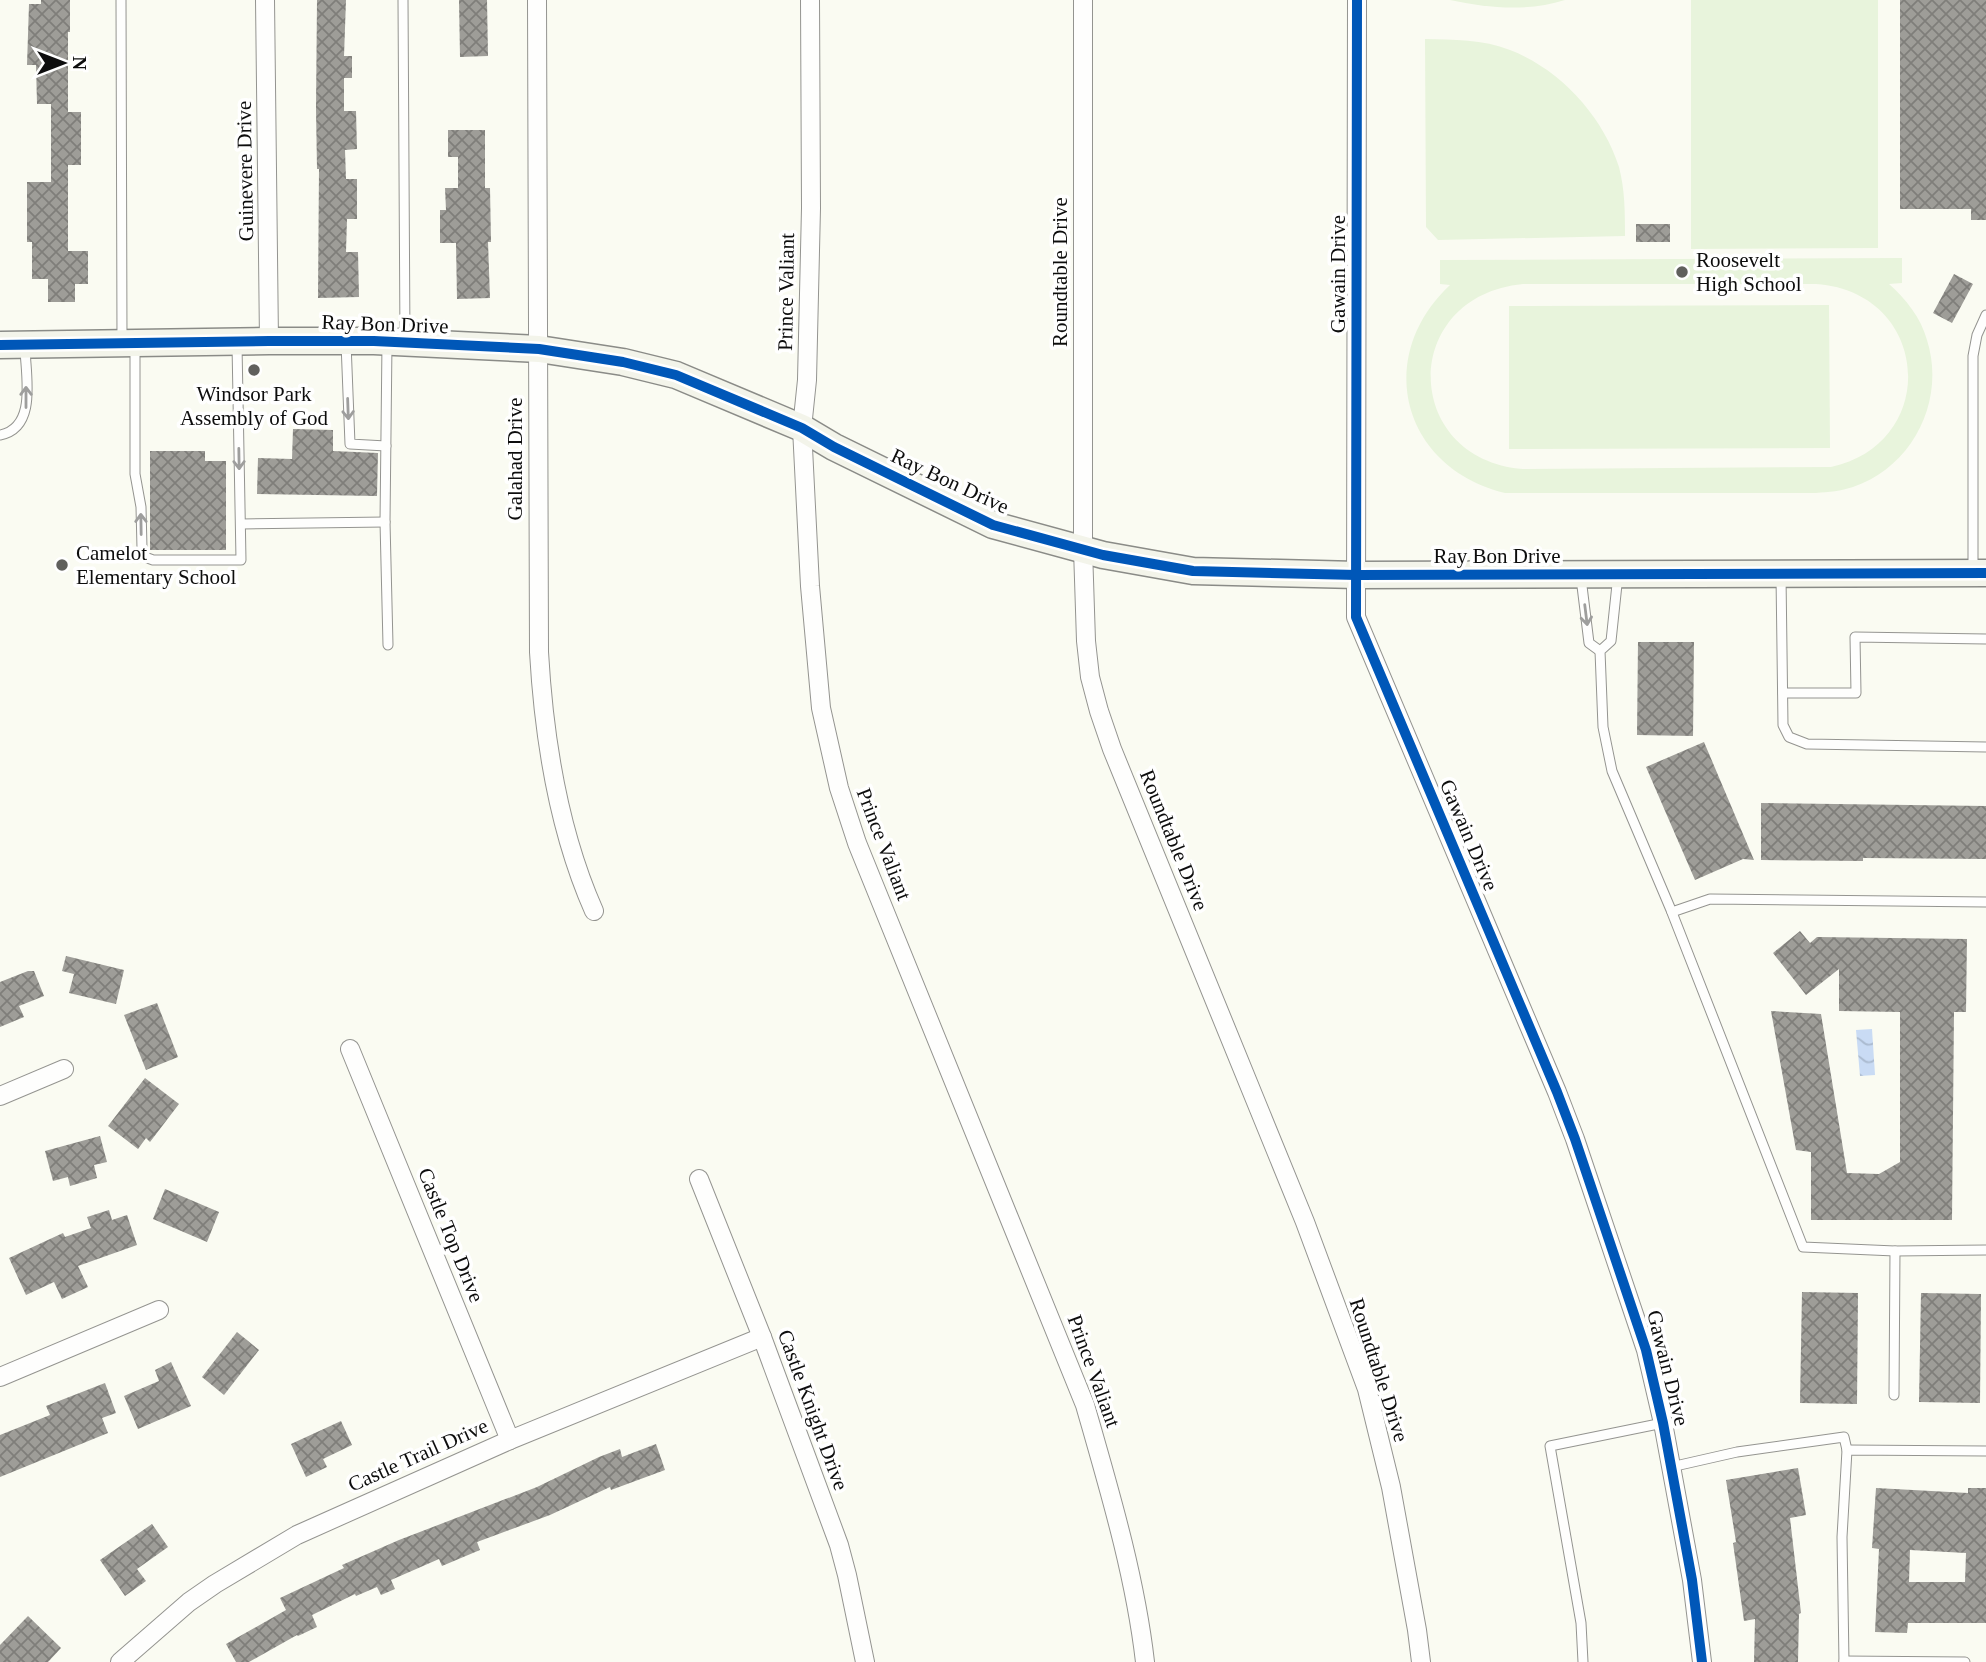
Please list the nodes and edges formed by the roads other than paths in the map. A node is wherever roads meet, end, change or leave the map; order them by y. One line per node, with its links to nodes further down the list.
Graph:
1 (121, 0): 14 (lane)
2 (265, 0): 11 (street, Guinevere Drive)
3 (403, 0): 13 (lane)
4 (537, 0): 16 (street, Galahad Drive)
5 (810, 0): 17 (street, Prince Valiant)
6 (1083, 0): 22 (street, Roundtable Drive)
7 (1357, 0): 26 (street, Gawain Drive)
8 (1986, 315): 9 (lane)
9 (1981, 335): 23 (lane)
10 (237, 341): 11 (street, Ray Bon Drive); 14 (street, Ray Bon Drive); 21 (lane, one-way to 21)
11 (269, 341): 12 (street, Ray Bon Drive)
12 (346, 341): 13 (street, Ray Bon Drive); 19 (lane, one-way to 19)
13 (396, 342): 16 (street, Ray Bon Drive); 19 (lane)
14 (128, 343): 15 (street, Ray Bon Drive); 21 (lane, one-way to 14)
15 (13, 345): 18 (lane, one-way to 15)
16 (538, 349): 17 (street, Ray Bon Drive); 34 (street, Galahad Drive)
17 (802, 428): 22 (street, Ray Bon Drive); 54 (street, Prince Valiant)
18 (0, 435)
19 (386, 446): 20 (lane)
20 (386, 522): 21 (lane); 29 (lane)
21 (241, 524)
22 (1083, 549): 26 (street, Ray Bon Drive); 55 (street, Roundtable Drive)
23 (1980, 573): 25 (street, Ray Bon Drive)
24 (1618, 574): 25 (street, Ray Bon Drive); 27 (street, Ray Bon Drive); 30 (lane)
25 (1781, 574): 31 (lane)
26 (1357, 575): 27 (street, Ray Bon Drive); 46 (street, Gawain Drive)
27 (1581, 575): 30 (lane, one-way to 30)
28 (1986, 639): 31 (lane)
29 (388, 645)
30 (1600, 651): 35 (lane)
31 (1783, 693): 32 (lane)
32 (1986, 747)
33 (1986, 902): 35 (lane)
34 (594, 911)
35 (1672, 912): 40 (lane)
36 (350, 1049): 47 (street, Castle Top Drive)
37 (64, 1069): 38 (street)
38 (0, 1096)
39 (699, 1179): 43 (street, Castle Knight Drive)
40 (1895, 1251): 41 (lane); 45 (lane)
41 (1986, 1251)
42 (159, 1310): 44 (street)
43 (762, 1337): 47 (street, Castle Trail Drive); 53 (street, Castle Knight Drive)
44 (0, 1377)
45 (1894, 1395)
46 (1663, 1423): 50 (street, Gawain Drive); 56 (lane)
47 (510, 1440): 52 (street, Castle Trail Drive)
48 (1847, 1450): 49 (lane); 50 (lane); 51 (lane)
49 (1986, 1451)
50 (1671, 1467): 57 (street, Gawain Drive)
51 (1844, 1661): 58 (lane)
52 (120, 1662)
53 (865, 1662)
54 (1145, 1662)
55 (1421, 1662)
56 (1583, 1662)
57 (1702, 1662)
58 (1965, 1662)

